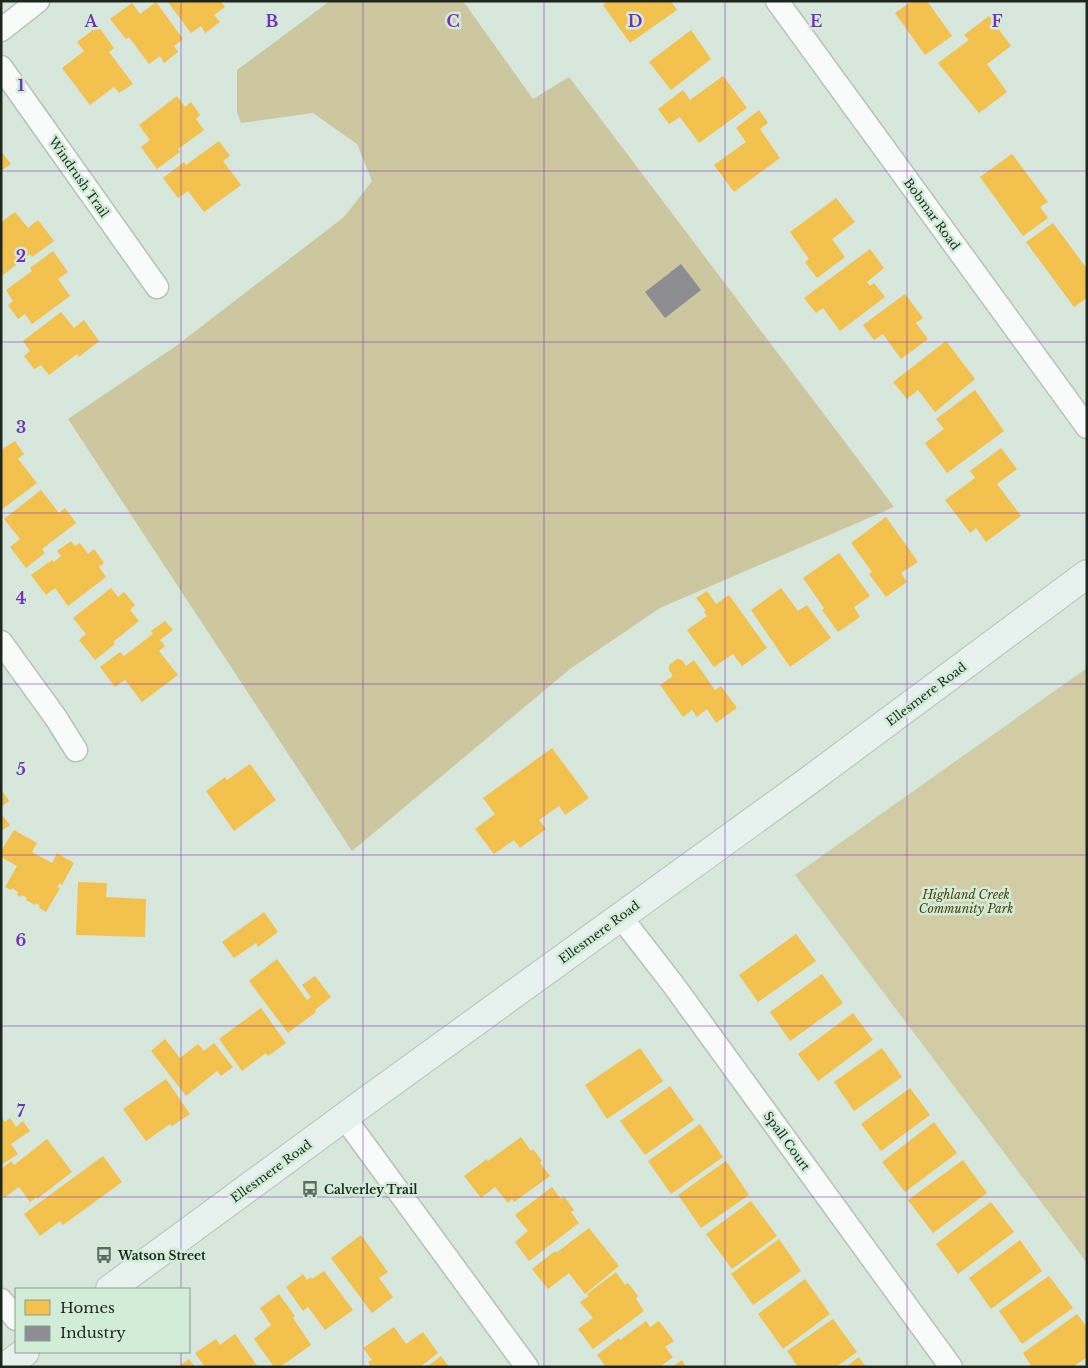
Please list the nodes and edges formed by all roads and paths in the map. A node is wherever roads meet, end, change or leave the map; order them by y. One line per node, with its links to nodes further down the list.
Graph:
1 (38, 1): 3 (street)
2 (778, 1): 6 (street, Bobmar Road)
3 (1, 30)
4 (1, 67): 5 (street, Windrush Trail)
5 (157, 287)
6 (1087, 427)
7 (1087, 574): 10 (main road, Ellesmere Road)
8 (1, 642): 9 (street)
9 (76, 750)
10 (620, 916): 11 (main road, Ellesmere Road); 18 (street, Spall Court)
11 (344, 1117): 12 (main road, Ellesmere Road); 17 (street)
12 (111, 1288)
13 (1, 1300): 14 (street)
14 (15, 1318)
15 (24, 1353): 16 (main road)
16 (5, 1367)
17 (528, 1367)
18 (951, 1367)

